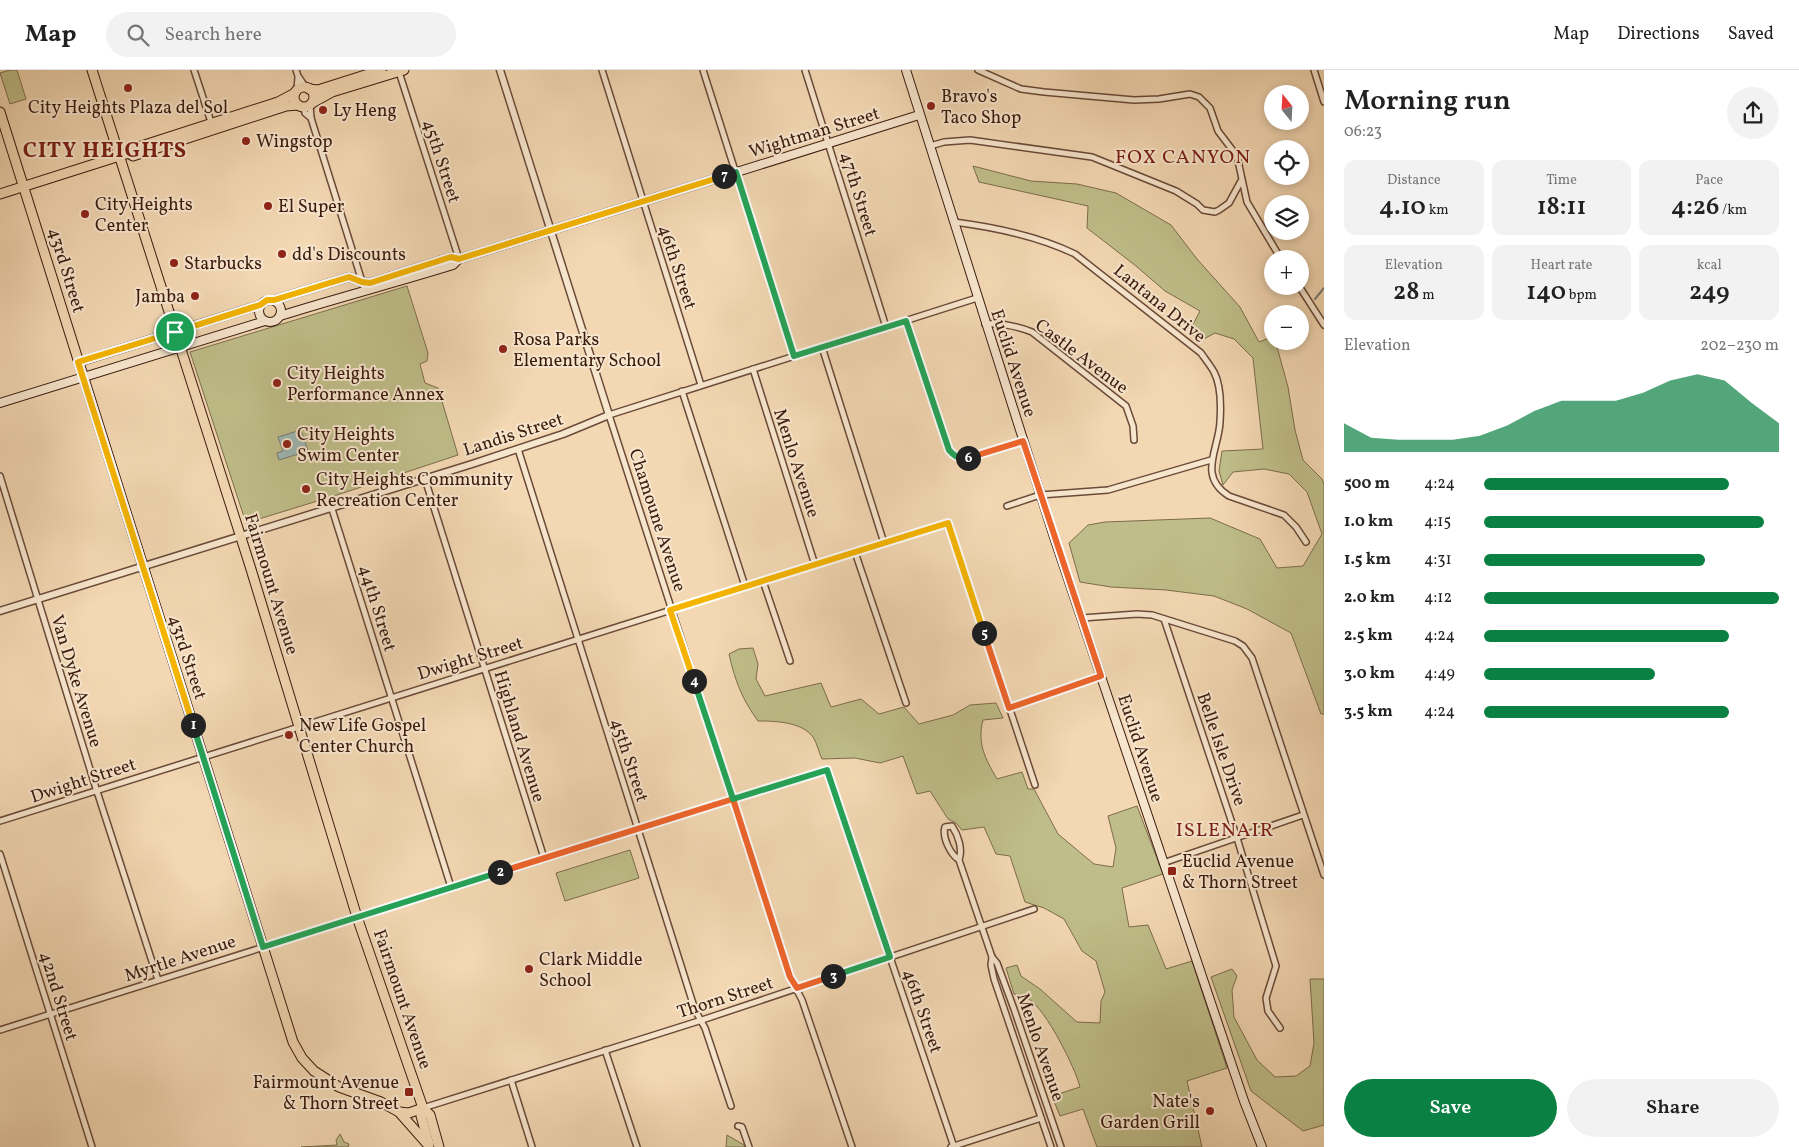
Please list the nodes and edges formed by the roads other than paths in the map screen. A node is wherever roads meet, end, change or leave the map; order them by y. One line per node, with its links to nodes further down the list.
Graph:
1 (92, 70): 22 (main road, Fairmount Avenue)
2 (194, 70): 19 (street)
3 (296, 70): 13 (street)
4 (381, 70): 14 (main road)
5 (500, 70): 29 (street, Chamoune Avenue)
6 (602, 70): 27 (street, 46th Street)
7 (703, 70): 23 (street)
8 (805, 70): 20 (street, 47th Street)
9 (906, 70): 18 (main road, Euclid Avenue)
10 (978, 70): 24 (street)
11 (1314, 70): 15 (street)
12 (401, 71): 16 (main road); 31 (street, 45th Street)
13 (298, 76): 14 (street); 14 (street)
14 (302, 90): 16 (main road); 16 (main road); 19 (main road)
15 (1324, 102)
16 (306, 105): 19 (main road); 32 (street)
17 (0, 112): 25 (main road, 43rd Street)
18 (919, 115): 20 (main road, Wightman Street); 21 (main road, Euclid Avenue)
19 (212, 126): 22 (main road)
20 (828, 144): 23 (main road, Wightman Street); 43 (street, 47th Street)
21 (930, 146): 24 (street); 28 (main road, Euclid Avenue)
22 (119, 156): 25 (main road); 44 (main road, Fairmount Avenue)
23 (736, 172): 27 (main road, Wightman Street); 47 (street)
24 (1242, 181): 30 (street)
25 (24, 186): 26 (main road); 48 (main road, 43rd Street)
26 (0, 194)
27 (643, 201): 29 (main road, Wightman Street); 51 (street, 46th Street)
28 (954, 222): 35 (main road, Euclid Avenue); 58 (street, Lantana Drive)
29 (551, 230): 31 (main road, Wightman Street); 54 (street, Chamoune Avenue)
30 (1275, 250)
31 (459, 259): 32 (main road, Wightman Street); 33 (main road, Wightman Street)
32 (362, 282): 33 (street); 36 (main road, Wightman Street)
33 (365, 291): 38 (main road, Wightman Street)
34 (1305, 295): 41 (street)
35 (977, 298): 40 (street, Landis Street); 42 (main road, Euclid Avenue)
36 (274, 300): 37 (main road, Wightman Street); 38 (main road)
37 (260, 305): 39 (main road); 44 (main road, Wightman Street)
38 (280, 316): 39 (main road, Wightman Street)
39 (265, 321): 45 (main road, Wightman Street)
40 (906, 321): 43 (street, Landis Street); 56 (street)
41 (1323, 321)
42 (985, 324): 55 (street, Castle Avenue); 56 (main road, Euclid Avenue)
43 (886, 327): 46 (street, Landis Street)
44 (175, 332): 45 (main road, Fairmount Avenue); 48 (main road, Wightman Street)
45 (180, 347): 50 (main road, Wightman Street); 64 (main road, Fairmount Avenue)
46 (822, 347): 47 (street, Landis Street); 66 (street)
47 (794, 356): 49 (street, Landis Street)
48 (78, 362): 50 (main road, 43rd Street)
49 (753, 369): 51 (street, Landis Street); 68 (street, Menlo Avenue)
50 (83, 377): 53 (main road, Wightman Street); 69 (main road, 43rd Street)
51 (701, 385): 52 (street, Landis Street)
52 (682, 391): 54 (street, Landis Street); 71 (street)
53 (0, 404)
54 (609, 416): 57 (street, Landis Street); 73 (street, Chamoune Avenue)
55 (1134, 440)
56 (1023, 441): 61 (main road, Euclid Avenue)
57 (518, 449): 60 (street, Landis Street); 77 (street, 45th Street)
58 (1212, 460): 61 (street); 65 (street, Lantana Drive)
59 (0, 476): 72 (street, Van Dyke Avenue)
60 (425, 479): 63 (street, Landis Street); 79 (street, Highland Avenue)
61 (1040, 495): 62 (street); 75 (main road, Euclid Avenue)
62 (1007, 506)
63 (332, 509): 64 (street, Landis Street); 81 (street, 44th Street)
64 (240, 537): 69 (street, Landis Street); 84 (main road, Fairmount Avenue)
65 (1306, 542)
66 (884, 543): 67 (street, Dwight Street); 83 (street, Dwight Street)
67 (856, 552): 68 (street, Dwight Street); 82 (street)
68 (815, 565): 70 (street, Dwight Street)
69 (142, 567): 72 (street, Landis Street); 85 (main road, 43rd Street)
70 (763, 581): 71 (street, Dwight Street); 78 (street)
71 (745, 586): 73 (street, Dwight Street)
72 (38, 600): 74 (street, Landis Street); 88 (street, Van Dyke Avenue)
73 (670, 610): 77 (street, Dwight Street); 89 (street, Chamoune Avenue)
74 (0, 611)
75 (1082, 618): 76 (street); 80 (main road, Euclid Avenue)
76 (1164, 619): 90 (street); 93 (street, Belle Isle Drive)
77 (577, 639): 79 (street, Dwight Street); 92 (street, 45th Street)
78 (790, 661)
79 (484, 668): 81 (street, Dwight Street); 95 (street, Highland Avenue)
80 (1101, 676): 83 (street); 97 (main road, Euclid Avenue)
81 (391, 697): 84 (street, Dwight Street); 99 (street, 44th Street)
82 (906, 703)
83 (1009, 708): 87 (street)
84 (299, 726): 85 (street, Dwight Street); 101 (main road, Fairmount Avenue)
85 (203, 757): 88 (street, Dwight Street); 103 (main road, 43rd Street)
86 (827, 770): 89 (street, Myrtle Avenue); 104 (street, 46th Street)
87 (1035, 785)
88 (97, 790): 91 (street, Dwight Street); 106 (street, Van Dyke Avenue)
89 (733, 799): 92 (street, Myrtle Avenue); 107 (street, Chamoune Avenue)
90 (1304, 815): 93 (street); 98 (street)
91 (0, 821)
92 (637, 829): 95 (street, Myrtle Avenue); 109 (street, 45th Street)
93 (1237, 838): 97 (street); 110 (street, Belle Isle Drive)
94 (0, 854): 108 (street, 42nd Street)
95 (544, 858): 99 (street, Myrtle Avenue)
96 (959, 860): 96 (street, Menlo Avenue); 102 (street, Menlo Avenue)
97 (1163, 863): 129 (main road, Euclid Avenue)
98 (1324, 875)
99 (451, 888): 101 (street, Myrtle Avenue)
100 (1034, 909): 102 (street, Thorn Street)
101 (357, 917): 103 (street, Myrtle Avenue); 115 (main road, Fairmount Avenue)
102 (982, 926): 104 (street, Thorn Street); 105 (street, Menlo Avenue)
103 (263, 947): 106 (street, Myrtle Avenue); 116 (main road, 43rd Street)
104 (890, 957): 107 (street, Thorn Street); 126 (street, 46th Street)
105 (992, 957): 117 (street, Menlo Avenue); 128 (street, Menlo Avenue)
106 (158, 980): 108 (street, Myrtle Avenue)
107 (797, 988): 109 (street, Thorn Street); 125 (street, Chamoune Avenue)
108 (50, 1014): 111 (street, Myrtle Avenue); 120 (street, 42nd Street)
109 (702, 1020): 112 (street, Thorn Street); 114 (street, 45th Street)
110 (1280, 1028)
111 (0, 1030)
112 (605, 1050): 113 (street, Thorn Street); 123 (street)
113 (511, 1080): 115 (street, Thorn Street); 122 (street)
114 (730, 1106)
115 (423, 1108): 116 (main road); 119 (main road, Fairmount Avenue); 121 (main road, Fairmount Avenue)
116 (399, 1112): 119 (main road, 43rd Street)
117 (1041, 1118): 126 (street); 127 (street, Menlo Avenue)
118 (738, 1126): 124 (street)
119 (430, 1146)
120 (92, 1147)
121 (439, 1147)
122 (532, 1147)
123 (637, 1147)
124 (749, 1147)
125 (852, 1147)
126 (953, 1147)
127 (1051, 1147)
128 (1061, 1147)
129 (1262, 1147)

